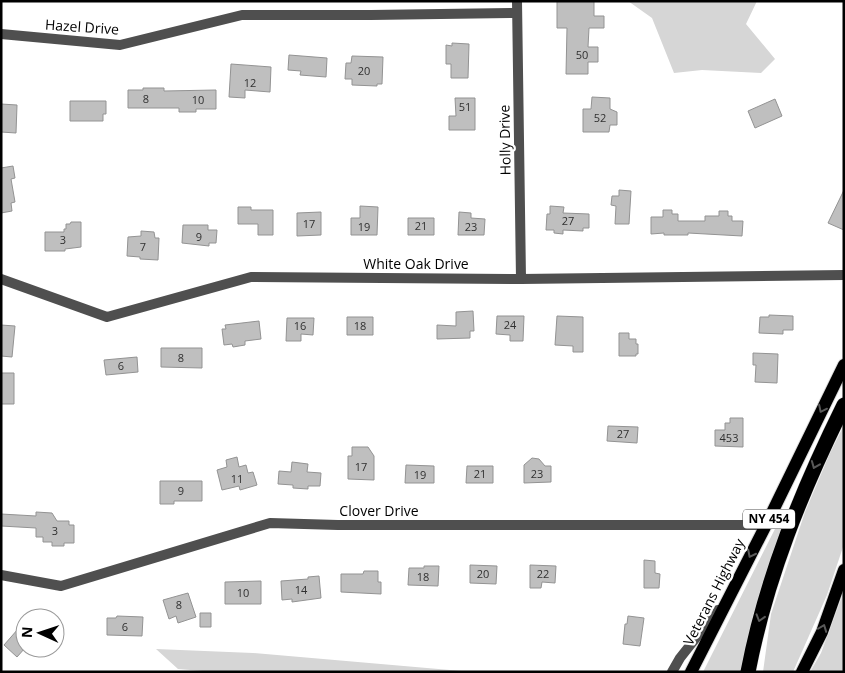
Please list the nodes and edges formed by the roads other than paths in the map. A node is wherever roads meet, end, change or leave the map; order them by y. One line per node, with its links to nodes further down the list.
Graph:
1 (517, 1): 2 (street, Holly Drive)
2 (517, 12): 3 (street, Hazel Drive); 6 (street, Holly Drive)
3 (1, 34)
4 (844, 275): 6 (street, White Oak Drive)
5 (1, 279): 6 (street, White Oak Drive)
6 (521, 279)
7 (844, 365): 9 (main road, Veterans Highway / NY 454, one-way to 9)
8 (844, 405): 15 (highway, one-way to 15)
9 (766, 525): 11 (street, Clover Drive); 12 (main road, Veterans Highway / NY 454, one-way to 12)
10 (844, 570): 16 (main road, one-way to 10)
11 (1, 575)
12 (730, 596): 13 (street); 14 (main road, Veterans Highway / NY 454)
13 (672, 672)
14 (690, 672)
15 (748, 672)
16 (802, 672)

